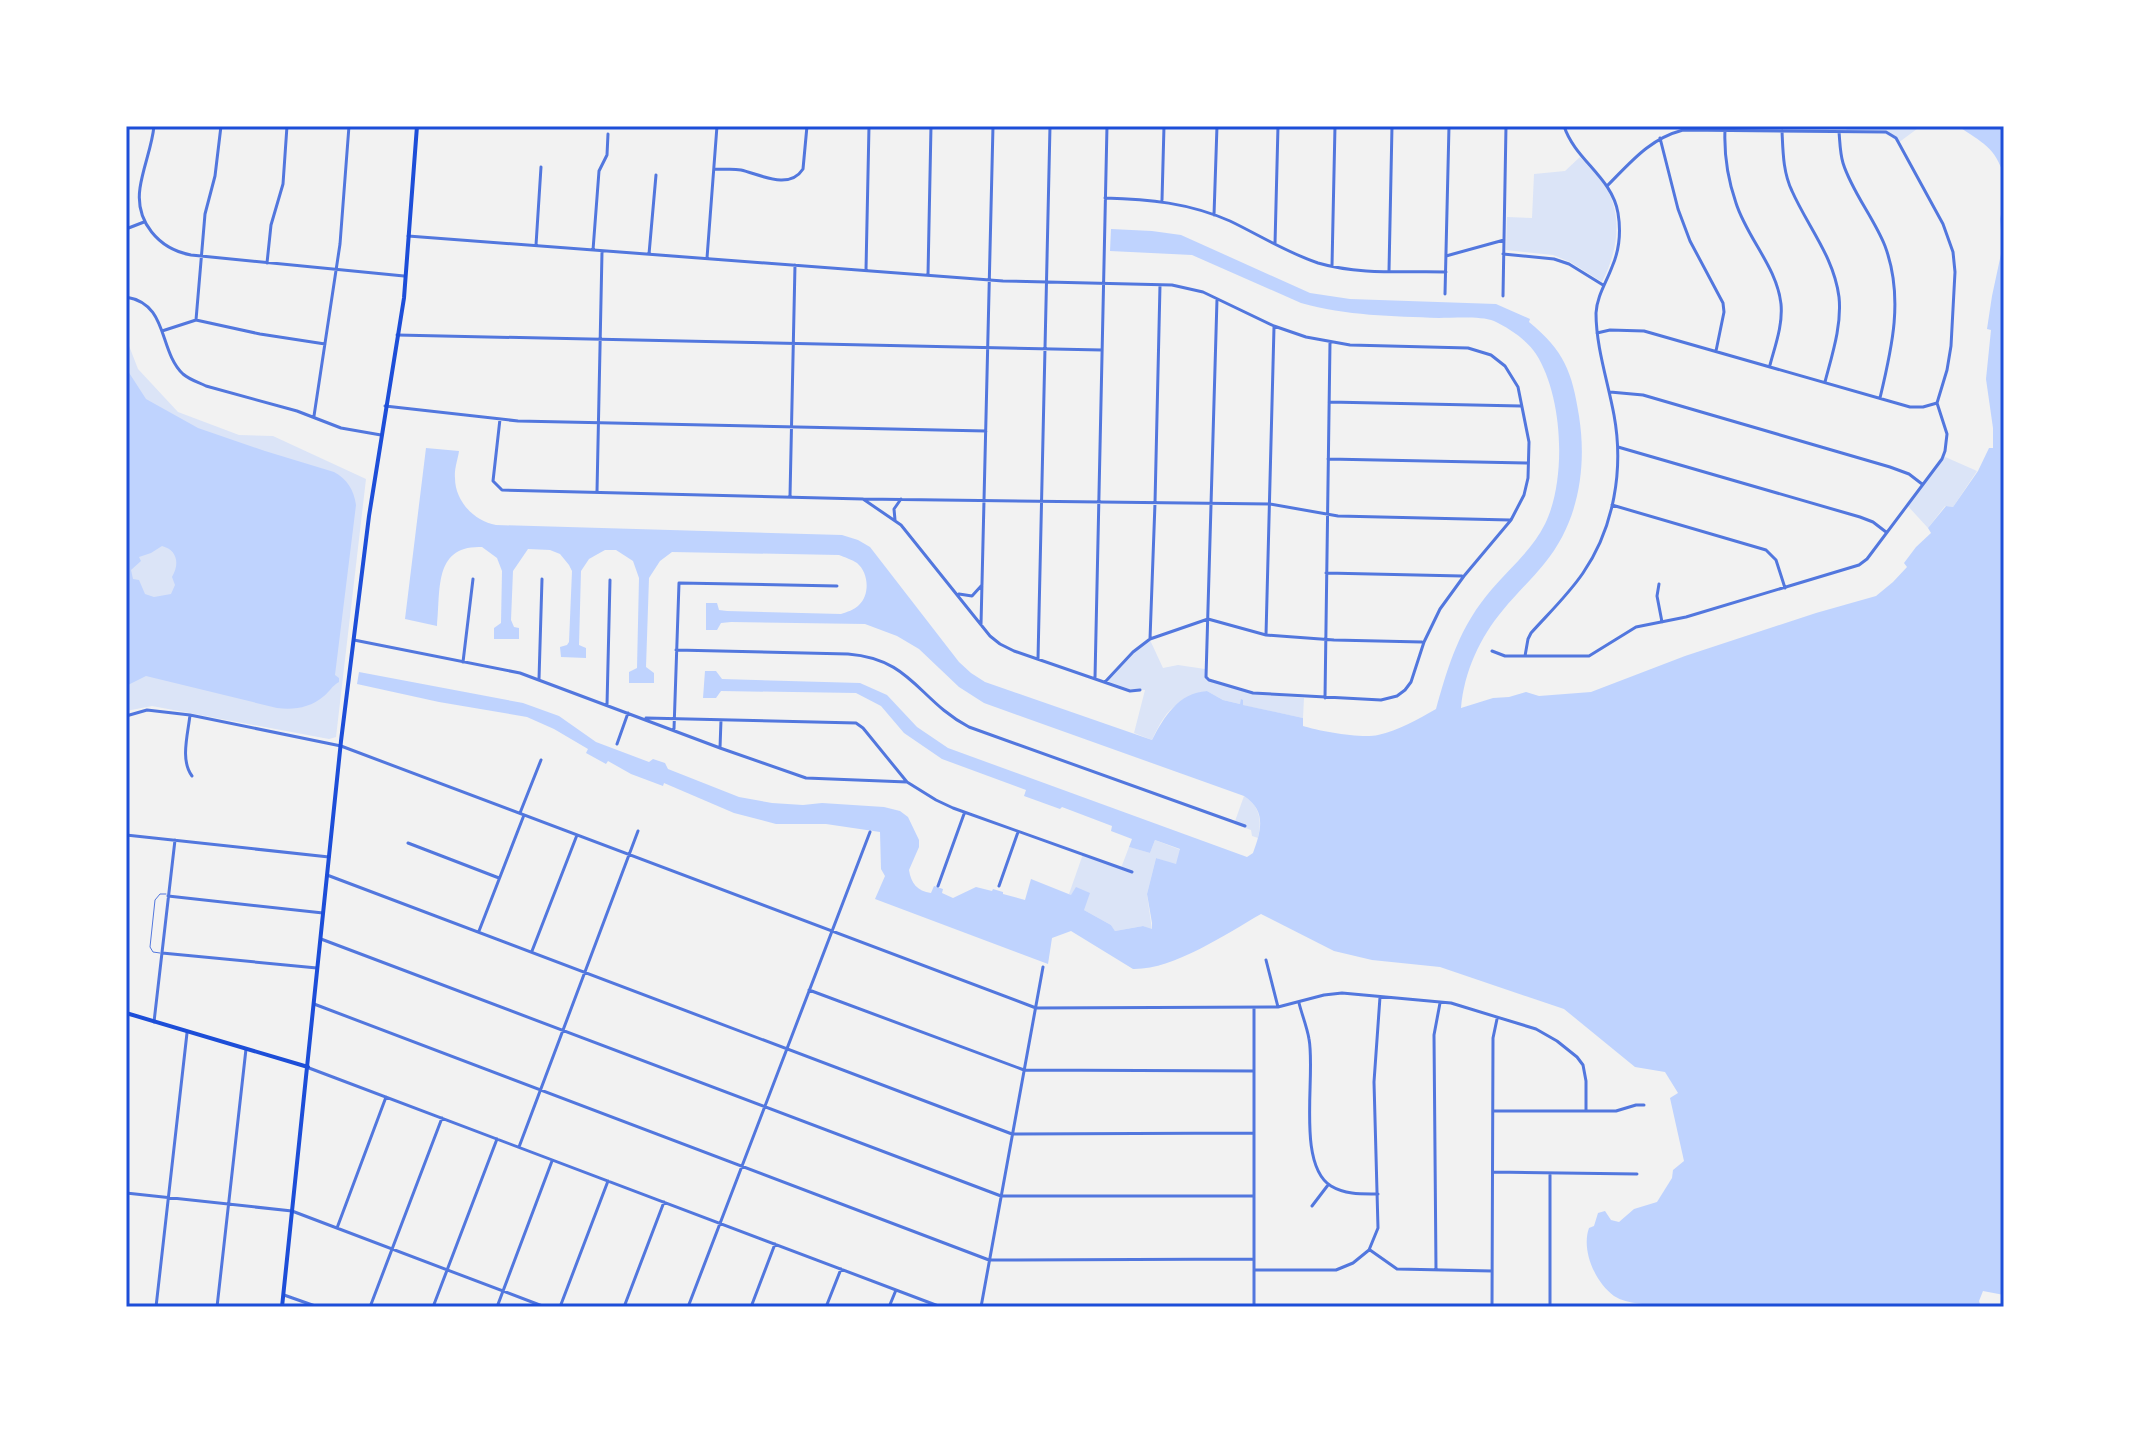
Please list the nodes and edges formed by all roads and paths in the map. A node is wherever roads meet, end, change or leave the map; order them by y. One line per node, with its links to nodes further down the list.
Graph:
1 (154, 126): 33 (street)
2 (221, 126): 43 (street)
3 (287, 126): 46 (street)
4 (349, 126): 49 (street)
5 (417, 126): 35 (main road)
6 (717, 126): 27 (street)
7 (807, 126): 27 (street)
8 (869, 126): 50 (street)
9 (931, 126): 53 (street)
10 (993, 126): 55 (street)
11 (1050, 126): 56 (street)
12 (1107, 126): 30 (street)
13 (1164, 126): 31 (street)
14 (1217, 126): 32 (street)
15 (1278, 126): 37 (street)
16 (1335, 126): 48 (street)
17 (1392, 126): 51 (street)
18 (1449, 126): 44 (street)
19 (1506, 126): 36 (street)
20 (1564, 126): 29 (street)
21 (1725, 130): 22 (street); 25 (street); 77 (street)
22 (1782, 131): 23 (street); 78 (street)
23 (1839, 132): 80 (street); 82 (street)
24 (608, 134): 39 (street)
25 (1660, 138): 29 (street); 76 (street)
26 (541, 167): 38 (street)
27 (714, 169): 45 (street)
28 (656, 175): 41 (street)
29 (1607, 186): 59 (street)
30 (1105, 198): 31 (street); 57 (street)
31 (1162, 200): 32 (street)
32 (1214, 215): 37 (street)
33 (144, 222): 34 (street); 43 (street)
34 (126, 229)
35 (408, 236): 38 (street); 54 (main road)
36 (1504, 240): 42 (street); 44 (street)
37 (1275, 244): 48 (street)
38 (536, 245): 39 (street)
39 (593, 250): 40 (street)
40 (602, 250): 41 (street); 69 (street)
41 (649, 254): 45 (street)
42 (1503, 254): 59 (street); 61 (street)
43 (202, 256): 46 (street); 64 (street)
44 (1446, 256): 52 (street)
45 (707, 258): 47 (street)
46 (267, 263): 49 (street)
47 (795, 265): 50 (street); 72 (street)
48 (1332, 266): 51 (street)
49 (337, 270): 54 (street); 71 (street)
50 (866, 270): 53 (street)
51 (1389, 271): 52 (street)
52 (1446, 272): 60 (street)
53 (928, 275): 55 (street)
54 (406, 277): 68 (main road)
55 (989, 280): 56 (street); 73 (street)
56 (1046, 282): 57 (street); 74 (street)
57 (1103, 283): 58 (street); 75 (street)
58 (1160, 285): 63 (street); 102 (street)
59 (1603, 285): 67 (street)
60 (1445, 294)
61 (1503, 296)
62 (126, 297): 66 (street)
63 (1217, 299): 65 (street); 103 (street)
64 (196, 320): 66 (street); 71 (street)
65 (1274, 326): 70 (street); 104 (street)
66 (162, 331): 85 (street)
67 (1597, 333): 76 (street); 79 (street)
68 (397, 335): 69 (street); 83 (main road)
69 (600, 339): 72 (street); 87 (street)
70 (1330, 342): 81 (street); 84 (street)
71 (325, 344): 85 (street)
72 (794, 344): 73 (street); 88 (street)
73 (988, 348): 74 (street); 89 (street)
74 (1045, 349): 75 (street); 100 (street)
75 (1102, 350): 101 (street)
76 (1716, 351): 77 (street)
77 (1770, 366): 78 (street)
78 (1825, 383): 80 (street)
79 (1610, 392): 91 (street); 94 (street)
80 (1880, 398): 82 (street)
81 (1329, 402): 84 (street); 92 (street)
82 (1937, 403): 94 (street)
83 (385, 406): 86 (street); 90 (main road)
84 (1522, 406): 93 (street)
85 (314, 417): 90 (street)
86 (500, 419): 87 (street); 95 (street)
87 (598, 423): 88 (street); 95 (street)
88 (792, 427): 89 (street); 96 (street)
89 (986, 431): 99 (street)
90 (381, 435): 126 (main road)
91 (1618, 447): 105 (street); 109 (street)
92 (1328, 459): 93 (street); 106 (street)
93 (1528, 463): 108 (street)
94 (1922, 484): 109 (street)
95 (597, 492): 96 (street)
96 (790, 496): 97 (street)
97 (863, 499): 98 (street); 107 (street)
98 (901, 499): 99 (street); 107 (street)
99 (984, 501): 100 (street); 116 (street)
100 (1041, 501): 101 (street); 131 (street)
101 (1098, 502): 102 (street); 133 (street)
102 (1155, 503): 103 (street); 124 (street)
103 (1211, 504): 104 (street); 120 (street)
104 (1270, 504): 106 (street); 123 (street)
105 (1612, 505): 118 (street); 130 (street)
106 (1326, 514): 108 (street); 110 (street)
107 (895, 520): 119 (street)
108 (1511, 520): 111 (street)
109 (1886, 532): 118 (street)
110 (1326, 573): 111 (street); 125 (street)
111 (1464, 576): 127 (street)
112 (473, 579): 132 (street)
113 (542, 579): 134 (street)
114 (610, 580): 138 (street)
115 (1659, 584): 121 (street)
116 (982, 585): 119 (street); 122 (street)
117 (837, 586): 128 (street)
118 (1785, 588): 121 (street)
119 (956, 593): 122 (street)
120 (1208, 619): 123 (street); 124 (street); 137 (street)
121 (1662, 622): 130 (street)
122 (981, 625): 131 (street)
123 (1266, 635): 125 (street)
124 (1150, 639): 135 (street)
125 (1325, 639): 127 (street); 137 (street)
126 (354, 640): 132 (street); 147 (main road)
127 (1424, 642): 137 (street)
128 (676, 650): 143 (street); 154 (street)
129 (1492, 651): 130 (street)
130 (1525, 656)
131 (1038, 659): 133 (street)
132 (463, 662): 134 (street)
133 (1095, 678): 135 (street)
134 (539, 679): 138 (street)
135 (1105, 682): 136 (street)
136 (1140, 690)
137 (1325, 698)
138 (607, 705): 139 (street)
139 (628, 713): 142 (street); 146 (street)
140 (190, 715): 141 (street); 147 (street); 150 (street)
141 (126, 716)
142 (643, 718): 143 (street); 145 (street)
143 (675, 719): 144 (street); 145 (street)
144 (721, 720): 148 (street); 151 (street)
145 (674, 729): 148 (street)
146 (617, 744)
147 (341, 746): 153 (street); 163 (main road)
148 (720, 748): 151 (street)
149 (541, 760): 153 (street)
150 (192, 776)
151 (907, 782): 152 (street)
152 (965, 812): 157 (street); 167 (street)
153 (522, 814): 159 (street); 166 (street)
154 (1245, 826)
155 (638, 831): 162 (street)
156 (870, 832): 172 (street)
157 (1018, 832): 164 (street); 168 (street)
158 (126, 835): 160 (street)
159 (577, 835): 162 (street); 174 (street)
160 (175, 840): 163 (street); 169 (street)
161 (408, 843): 166 (street)
162 (629, 855): 172 (street); 179 (street)
163 (329, 857): 165 (main road)
164 (1132, 872)
165 (327, 875): 170 (main road); 171 (street)
166 (499, 878): 171 (street)
167 (938, 886)
168 (999, 886)
169 (168, 895): 170 (street); 175 (street); 175 (lane)
170 (324, 913): 173 (main road)
171 (478, 932): 174 (street)
172 (832, 932): 180 (street); 186 (street)
173 (321, 939): 178 (main road); 192 (street)
174 (532, 952): 179 (street)
175 (162, 953): 178 (street); 190 (street)
176 (1266, 960): 185 (street)
177 (1043, 967): 186 (street)
178 (318, 968): 184 (main road)
179 (585, 972): 192 (street); 195 (street)
180 (809, 990): 195 (street); 197 (street)
181 (1380, 997): 182 (street); 183 (street); 218 (street)
182 (1440, 1001): 189 (street); 236 (street)
183 (1298, 1002): 185 (street); 216 (street)
184 (314, 1004): 196 (main road); 199 (street)
185 (1278, 1007): 187 (street)
186 (1036, 1008): 187 (street); 197 (street)
187 (1254, 1008): 198 (street)
188 (127, 1013): 190 (main road); 191 (street)
189 (1497, 1018): 203 (street); 204 (street)
190 (154, 1022): 193 (main road)
191 (126, 1024)
192 (563, 1030): 199 (street); 202 (street)
193 (187, 1031): 194 (main road); 221 (street)
194 (246, 1049): 196 (main road); 223 (street)
195 (787, 1049): 202 (street); 207 (street)
196 (308, 1067): 200 (street); 225 (main road)
197 (1024, 1070): 198 (street); 207 (street)
198 (1254, 1071): 206 (street)
199 (540, 1090): 209 (street); 211 (street)
200 (386, 1097): 205 (street); 227 (street)
201 (1644, 1105): 204 (street)
202 (765, 1107): 211 (street); 219 (street)
203 (1493, 1111): 204 (street); 212 (street)
204 (1586, 1111)
205 (442, 1118): 208 (street); 229 (street)
206 (1254, 1133): 207 (street); 220 (street)
207 (1012, 1134): 219 (street)
208 (497, 1139): 209 (street); 234 (street)
209 (519, 1147): 210 (street)
210 (553, 1160): 215 (street); 239 (street)
211 (742, 1166): 226 (street); 232 (street)
212 (1493, 1172): 213 (street); 237 (street)
213 (1550, 1174): 214 (street); 259 (street)
214 (1637, 1174)
215 (608, 1181): 222 (street); 249 (street)
216 (1328, 1185): 218 (street); 224 (street)
217 (126, 1193): 221 (street)
218 (1378, 1194): 230 (street)
219 (1001, 1196): 220 (street); 232 (street)
220 (1254, 1196): 231 (street)
221 (168, 1198): 223 (street); 241 (street)
222 (664, 1202): 226 (street); 250 (street)
223 (228, 1204): 225 (street); 242 (street)
224 (1312, 1206)
225 (292, 1211): 227 (street); 240 (main road)
226 (720, 1223): 228 (street); 251 (street)
227 (337, 1228): 229 (street)
228 (775, 1244): 233 (street); 252 (street)
229 (392, 1249): 234 (street); 245 (street)
230 (1369, 1250): 235 (street); 236 (street)
231 (1254, 1259): 232 (street); 235 (street)
232 (989, 1260): 256 (street)
233 (841, 1269): 238 (street); 253 (street)
234 (448, 1270): 239 (street); 246 (street)
235 (1254, 1270): 257 (street)
236 (1436, 1270): 237 (street)
237 (1492, 1271): 258 (street)
238 (896, 1290): 254 (street); 255 (street)
239 (503, 1291): 247 (street); 248 (street)
240 (283, 1295): 243 (main road); 244 (street)
241 (156, 1307)
242 (217, 1307)
243 (282, 1307)
244 (318, 1307)
245 (370, 1307)
246 (433, 1307)
247 (497, 1307)
248 (545, 1307)
249 (560, 1307)
250 (624, 1307)
251 (688, 1307)
252 (751, 1307)
253 (826, 1307)
254 (889, 1307)
255 (941, 1307)
256 (981, 1307)
257 (1254, 1307)
258 (1492, 1307)
259 (1550, 1307)

